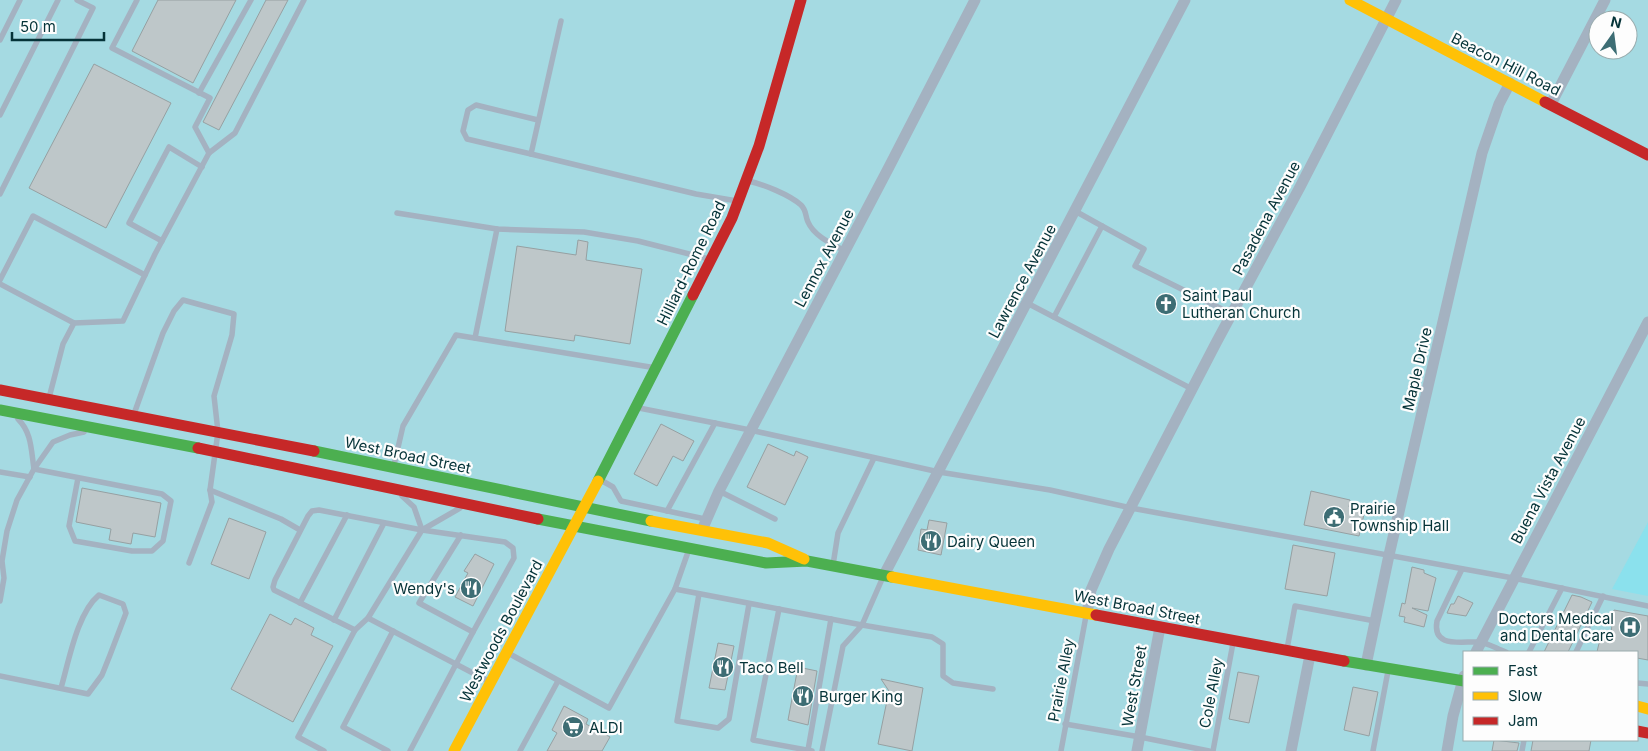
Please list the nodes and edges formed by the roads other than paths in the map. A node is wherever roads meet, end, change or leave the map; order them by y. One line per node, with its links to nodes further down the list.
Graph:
1 (20, 0): 15 (lane)
2 (58, 0): 19 (lane)
3 (137, 0): 17 (lane)
4 (251, 0): 17 (lane)
5 (304, 0): 21 (lane)
6 (801, 0): 25 (main road, Hilliard-Rome Road)
7 (975, 0): 33 (street, Lennox Avenue)
8 (1185, 0): 28 (street, Lawrence Avenue)
9 (1350, 0): 13 (main road, Beacon Hill Road)
10 (1396, 0): 13 (street, Pasadena Avenue)
11 (1605, 0): 18 (street)
12 (79, 1): 26 (lane)
13 (1387, 19): 16 (main road, Beacon Hill Road); 39 (street, Pasadena Avenue)
14 (560, 21): 20 (lane)
15 (0, 40)
16 (1510, 83): 18 (main road, Beacon Hill Road); 81 (street, Maple Drive)
17 (199, 93): 21 (lane)
18 (1550, 104): 23 (main road, Beacon Hill Road)
19 (0, 115)
20 (538, 120): 22 (lane); 22 (lane)
21 (209, 153): 24 (lane)
22 (530, 154): 27 (lane)
23 (1648, 155)
24 (202, 167): 32 (lane); 32 (lane)
25 (746, 181): 27 (main road, Hilliard-Rome Road); 33 (lane)
26 (0, 194)
27 (738, 202): 34 (main road, Hilliard-Rome Road)
28 (1075, 211): 30 (lane); 38 (street, Lawrence Avenue)
29 (397, 213): 31 (lane)
30 (1102, 226): 39 (lane); 40 (lane)
31 (497, 229): 34 (lane); 43 (lane)
32 (162, 241): 35 (lane)
33 (845, 251): 54 (street, Lennox Avenue)
34 (711, 259): 44 (main road, Hilliard-Rome Road)
35 (145, 275): 36 (lane); 42 (lane)
36 (0, 280)
37 (0, 284): 42 (lane)
38 (1027, 303): 40 (lane); 61 (street, Lawrence Avenue)
39 (1232, 314): 45 (street, Pasadena Avenue)
40 (1054, 317): 45 (lane)
41 (1648, 322): 88 (street, Buena Vista Avenue)
42 (74, 323): 47 (lane)
43 (474, 338): 44 (lane); 58 (lane)
44 (656, 368): 48 (main road, Hilliard-Rome Road)
45 (1192, 389): 70 (street, Pasadena Avenue)
46 (0, 390): 47 (main road, West Broad Street)
47 (48, 400): 50 (main road, West Broad Street); 51 (lane)
48 (637, 407): 52 (lane); 64 (main road, Hilliard-Rome Road)
49 (6, 411): 51 (main road, West Broad Street); 59 (lane)
50 (133, 416): 55 (main road, West Broad Street); 55 (lane)
51 (44, 418): 53 (main road, West Broad Street)
52 (715, 423): 54 (lane); 71 (lane)
53 (101, 429): 56 (main road, West Broad Street); 59 (lane)
54 (750, 430): 57 (lane); 67 (street, Lennox Avenue)
55 (218, 432): 56 (lane); 58 (main road, West Broad Street)
56 (215, 451): 65 (main road, West Broad Street); 66 (lane)
57 (874, 458): 61 (lane); 85 (lane)
58 (394, 467): 69 (main road, West Broad Street)
59 (34, 469): 62 (lane); 63 (lane)
60 (0, 472): 62 (lane)
61 (938, 472): 70 (lane); 87 (street, Lawrence Avenue)
62 (30, 477): 82 (lane)
63 (78, 478): 63 (lane)
64 (599, 479): 69 (main road, Hilliard-Rome Road); 71 (lane)
65 (394, 489): 68 (main road, West Broad Street); 78 (lane)
66 (210, 490): 77 (lane); 84 (lane)
67 (719, 491): 73 (lane); 75 (street, Lennox Avenue)
68 (466, 505): 76 (main road, West Broad Street); 78 (lane)
69 (584, 508): 75 (main road, West Broad Street); 76 (main road, Hilliard-Rome Road)
70 (1130, 508): 81 (lane); 98 (street, Pasadena Avenue)
71 (667, 511): 75 (lane)
72 (346, 515): 74 (lane); 77 (lane); 94 (lane)
73 (775, 519)
74 (384, 523): 78 (lane); 101 (lane)
75 (703, 524): 83 (main road, West Broad Street)
76 (575, 526): 80 (main road, West Broad Street); 114 (main road, Westwoods Boulevard)
77 (300, 530): 94 (lane)
78 (422, 530): 79 (lane); 99 (lane)
79 (461, 535): 107 (lane); 107 (lane)
80 (689, 549): 83 (main road, West Broad Street); 90 (lane)
81 (1389, 555): 86 (lane); 102 (street, Maple Drive)
82 (1, 561): 93 (lane)
83 (806, 561): 85 (main road, West Broad Street)
84 (189, 563)
85 (833, 566): 87 (main road, West Broad Street)
86 (1462, 569): 88 (lane); 109 (lane)
87 (884, 575): 98 (main road, West Broad Street); 103 (lane)
88 (1513, 578): 89 (lane); 109 (street, Buena Vista Avenue)
89 (1562, 588): 92 (lane); 112 (lane)
90 (675, 590): 91 (lane); 120 (lane)
91 (700, 594): 95 (lane); 95 (lane)
92 (1603, 596): 96 (lane); 113 (lane)
93 (0, 601)
94 (300, 603): 101 (lane)
95 (749, 604): 97 (lane)
96 (1648, 606)
97 (779, 609): 100 (lane); 133 (lane)
98 (1087, 613): 104 (main road, West Broad Street); 126 (lane, Prairie Alley)
99 (368, 618): 105 (lane); 106 (lane)
100 (831, 619): 103 (lane); 133 (lane)
101 (334, 620): 105 (lane)
102 (1375, 621): 110 (lane); 117 (street, Maple Drive)
103 (862, 625): 125 (lane); 134 (lane)
104 (1160, 627): 108 (main road, West Broad Street); 127 (street, West Street)
105 (355, 630): 128 (lane)
106 (394, 631): 116 (lane); 129 (lane)
107 (473, 632): 116 (lane)
108 (1233, 640): 110 (main road, West Broad Street); 138 (lane, Cole Alley)
109 (1478, 647): 111 (lane)
110 (1286, 651): 115 (main road, West Broad Street)
111 (1500, 651)
112 (1530, 651)
113 (1576, 651)
114 (506, 652): 120 (lane); 122 (main road, Westwoods Boulevard)
115 (1310, 655): 117 (main road, West Broad Street); 139 (street)
116 (456, 664): 122 (lane); 130 (lane)
117 (1366, 665): 118 (main road, West Broad Street)
118 (1388, 669): 121 (main road, West Broad Street); 140 (lane)
119 (0, 676): 124 (lane)
120 (558, 681): 132 (lane)
121 (1463, 681)
122 (490, 682): 131 (main road, Westwoods Boulevard)
123 (1463, 685): 141 (street)
124 (61, 688): 124 (lane)
125 (993, 689)
126 (1066, 724): 127 (lane); 135 (lane, Prairie Alley)
127 (1140, 737): 136 (street, West Street); 137 (lane)
128 (324, 751)
129 (388, 751)
130 (410, 751)
131 (454, 751)
132 (520, 751)
133 (810, 751)
134 (822, 751)
135 (1060, 751)
136 (1137, 751)
137 (1209, 751)
138 (1213, 751)
139 (1291, 751)
140 (1374, 751)
141 (1447, 751)

